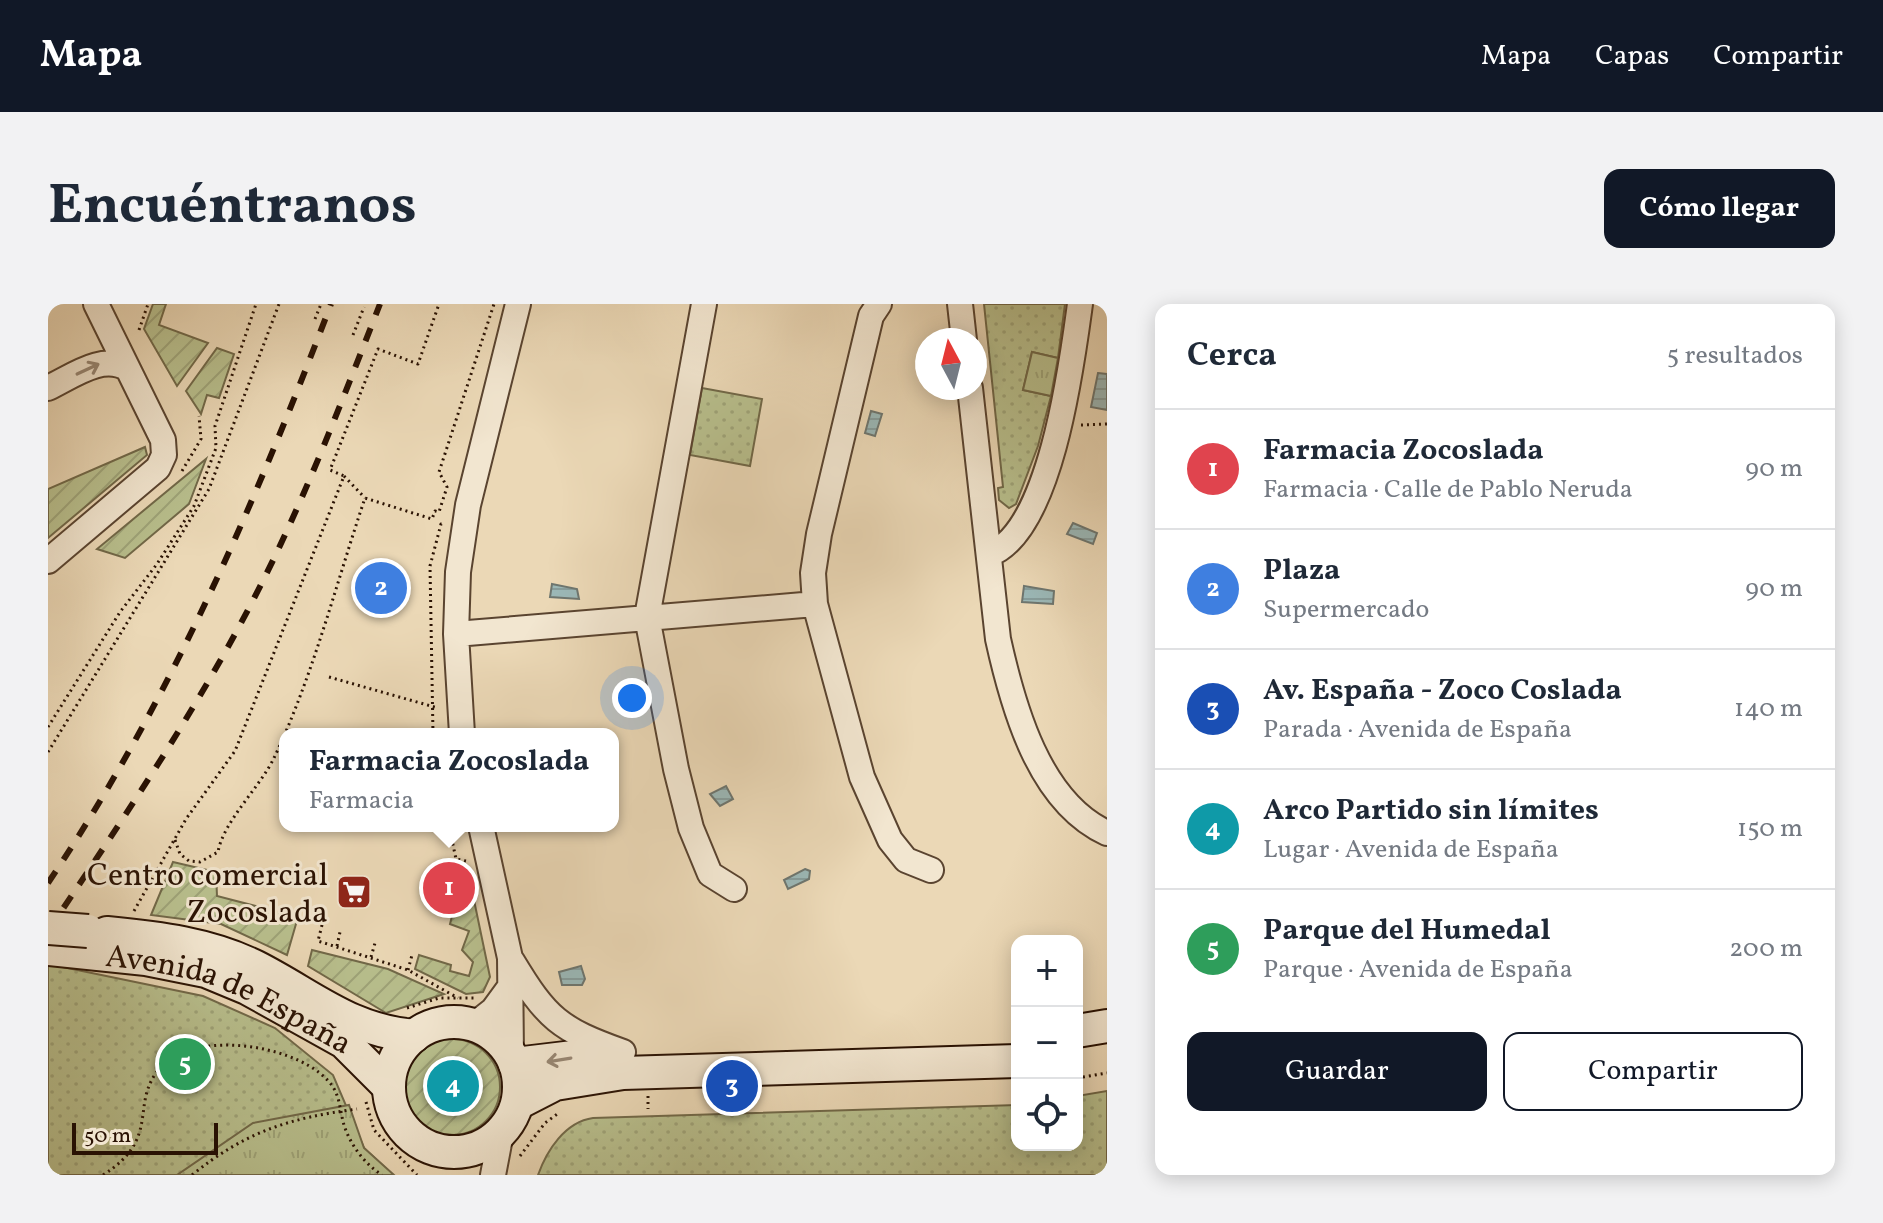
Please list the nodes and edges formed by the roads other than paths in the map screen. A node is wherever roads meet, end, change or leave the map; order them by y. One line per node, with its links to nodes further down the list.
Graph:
1 (96, 304): 8 (street)
2 (518, 304): 15 (street)
3 (704, 304): 14 (street)
4 (879, 304): 13 (street)
5 (960, 304): 7 (street)
6 (1080, 304): 11 (street)
7 (963, 328)
8 (128, 369): 9 (street, one-way to 8); 12 (street)
9 (48, 388)
10 (971, 400): 11 (street)
11 (990, 554): 18 (street)
12 (48, 561)
13 (815, 604): 14 (street); 19 (street)
14 (647, 617): 15 (street); 20 (street)
15 (456, 634): 16 (street)
16 (462, 728)
17 (482, 832): 24 (street)
18 (1107, 833)
19 (931, 870)
20 (734, 889)
21 (48, 928): 22 (main road, Avenida de España, bridge)
22 (84, 941): 23 (main road, Avenida de España); 27 (main road, Avenida de España); 36 (main road, Avenida de España)
23 (48, 949)
24 (510, 958): 25 (street); 33 (street)
25 (512, 984): 26 (street); 34 (street)
26 (479, 1011): 27 (main road); 34 (main road)
27 (408, 1023): 36 (main road)
28 (1107, 1026): 29 (main road)
29 (1083, 1030)
30 (1011, 1039): 33 (main road)
31 (1107, 1047): 32 (main road)
32 (1083, 1051)
33 (623, 1052): 34 (main road, one-way to 34)
34 (513, 1060): 37 (main road)
35 (1011, 1061): 37 (main road)
36 (389, 1087): 39 (main road)
37 (518, 1103): 38 (main road)
38 (493, 1151): 39 (main road); 40 (main road)
39 (432, 1161)
40 (468, 1175)

